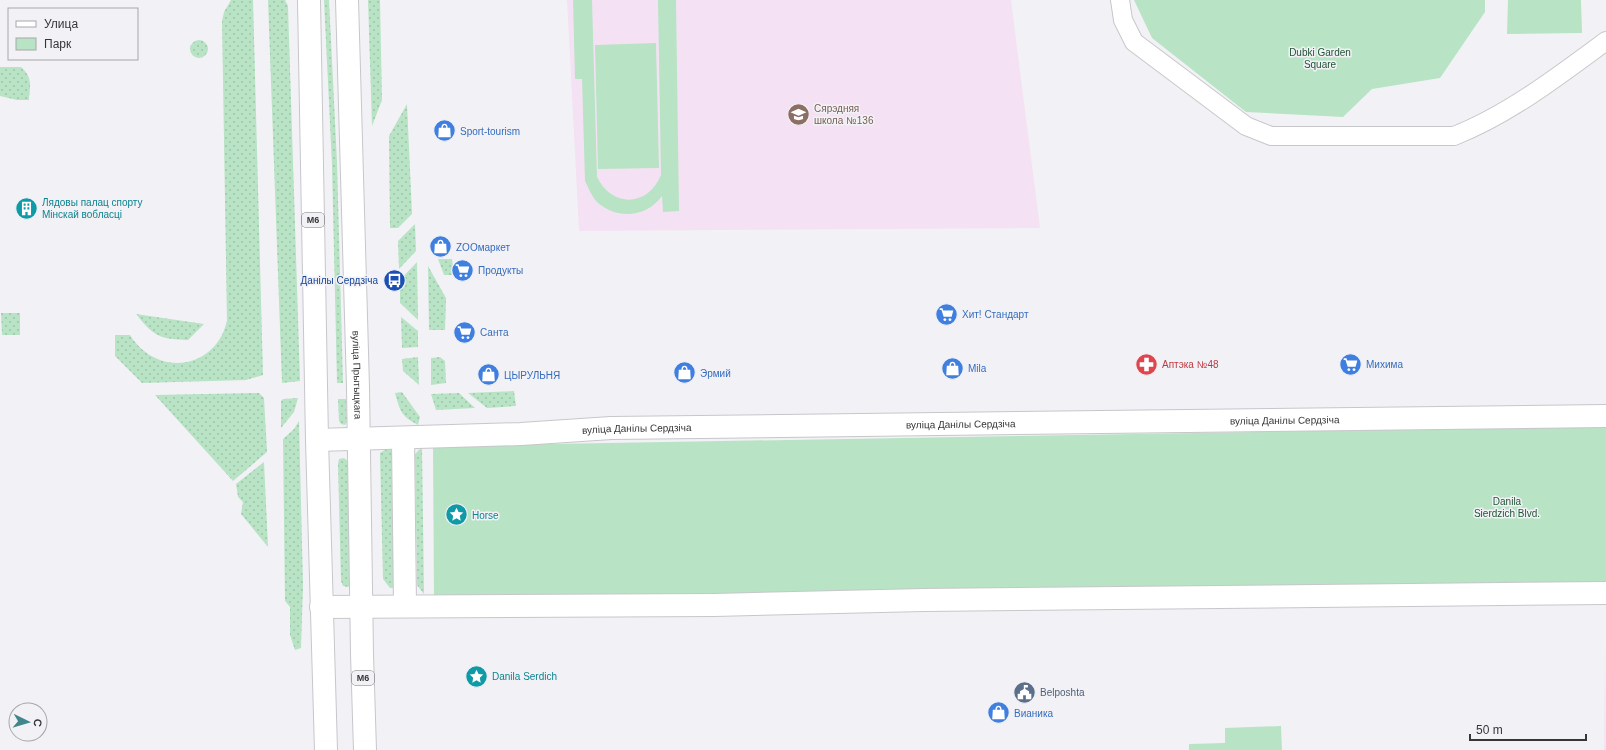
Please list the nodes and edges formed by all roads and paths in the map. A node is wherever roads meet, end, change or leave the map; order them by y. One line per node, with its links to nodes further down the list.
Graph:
1 (309, 0): 7 (street, М6)
2 (346, 0): 8 (street, вуліца Прытыцкага / М6)
3 (1120, 0): 4 (street)
4 (1606, 41)
5 (1606, 416): 6 (street, вуліца Данілы Сердзіча)
6 (403, 438): 8 (street, вуліца Данілы Сердзіча); 11 (street)
7 (317, 440): 8 (street, вуліца Данілы Сердзіча); 12 (street, М6)
8 (358, 440): 10 (street, вуліца Прытыцкага / М6)
9 (1606, 593): 11 (street)
10 (362, 606): 11 (street); 12 (street); 14 (street, вуліца Прытыцкага / М6)
11 (406, 606)
12 (321, 607): 13 (street, М6)
13 (326, 750)
14 (365, 750)

